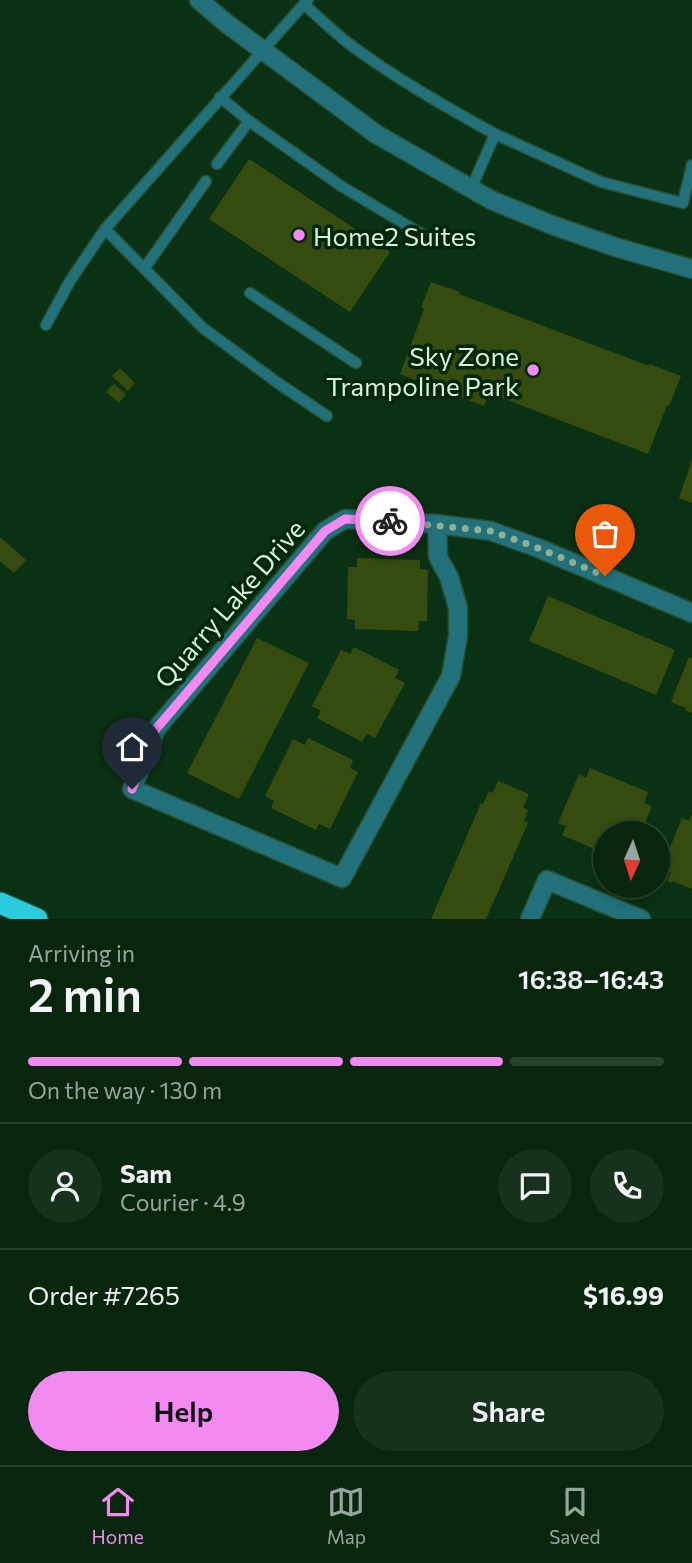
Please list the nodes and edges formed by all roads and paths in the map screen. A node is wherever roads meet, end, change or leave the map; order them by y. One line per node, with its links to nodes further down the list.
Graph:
1 (199, 0): 3 (street)
2 (306, 2): 3 (lane); 6 (lane)
3 (263, 51): 4 (lane); 10 (street)
4 (220, 97): 5 (lane); 12 (lane)
5 (249, 121): 7 (lane); 13 (lane)
6 (495, 134): 10 (lane); 11 (lane)
7 (217, 164)
8 (692, 165): 11 (lane)
9 (205, 181): 15 (lane)
10 (471, 189): 14 (street)
11 (687, 203)
12 (105, 229): 15 (lane); 17 (lane)
13 (435, 242)
14 (692, 268)
15 (144, 269): 19 (lane)
16 (250, 293): 18 (lane)
17 (46, 325)
18 (356, 363)
19 (327, 416)
20 (438, 524): 20 (street, Quarry Lake Drive); 21 (street)
21 (692, 614)
22 (0, 903): 23 (highway)
23 (37, 919)
24 (530, 919): 25 (street)
25 (641, 919)

